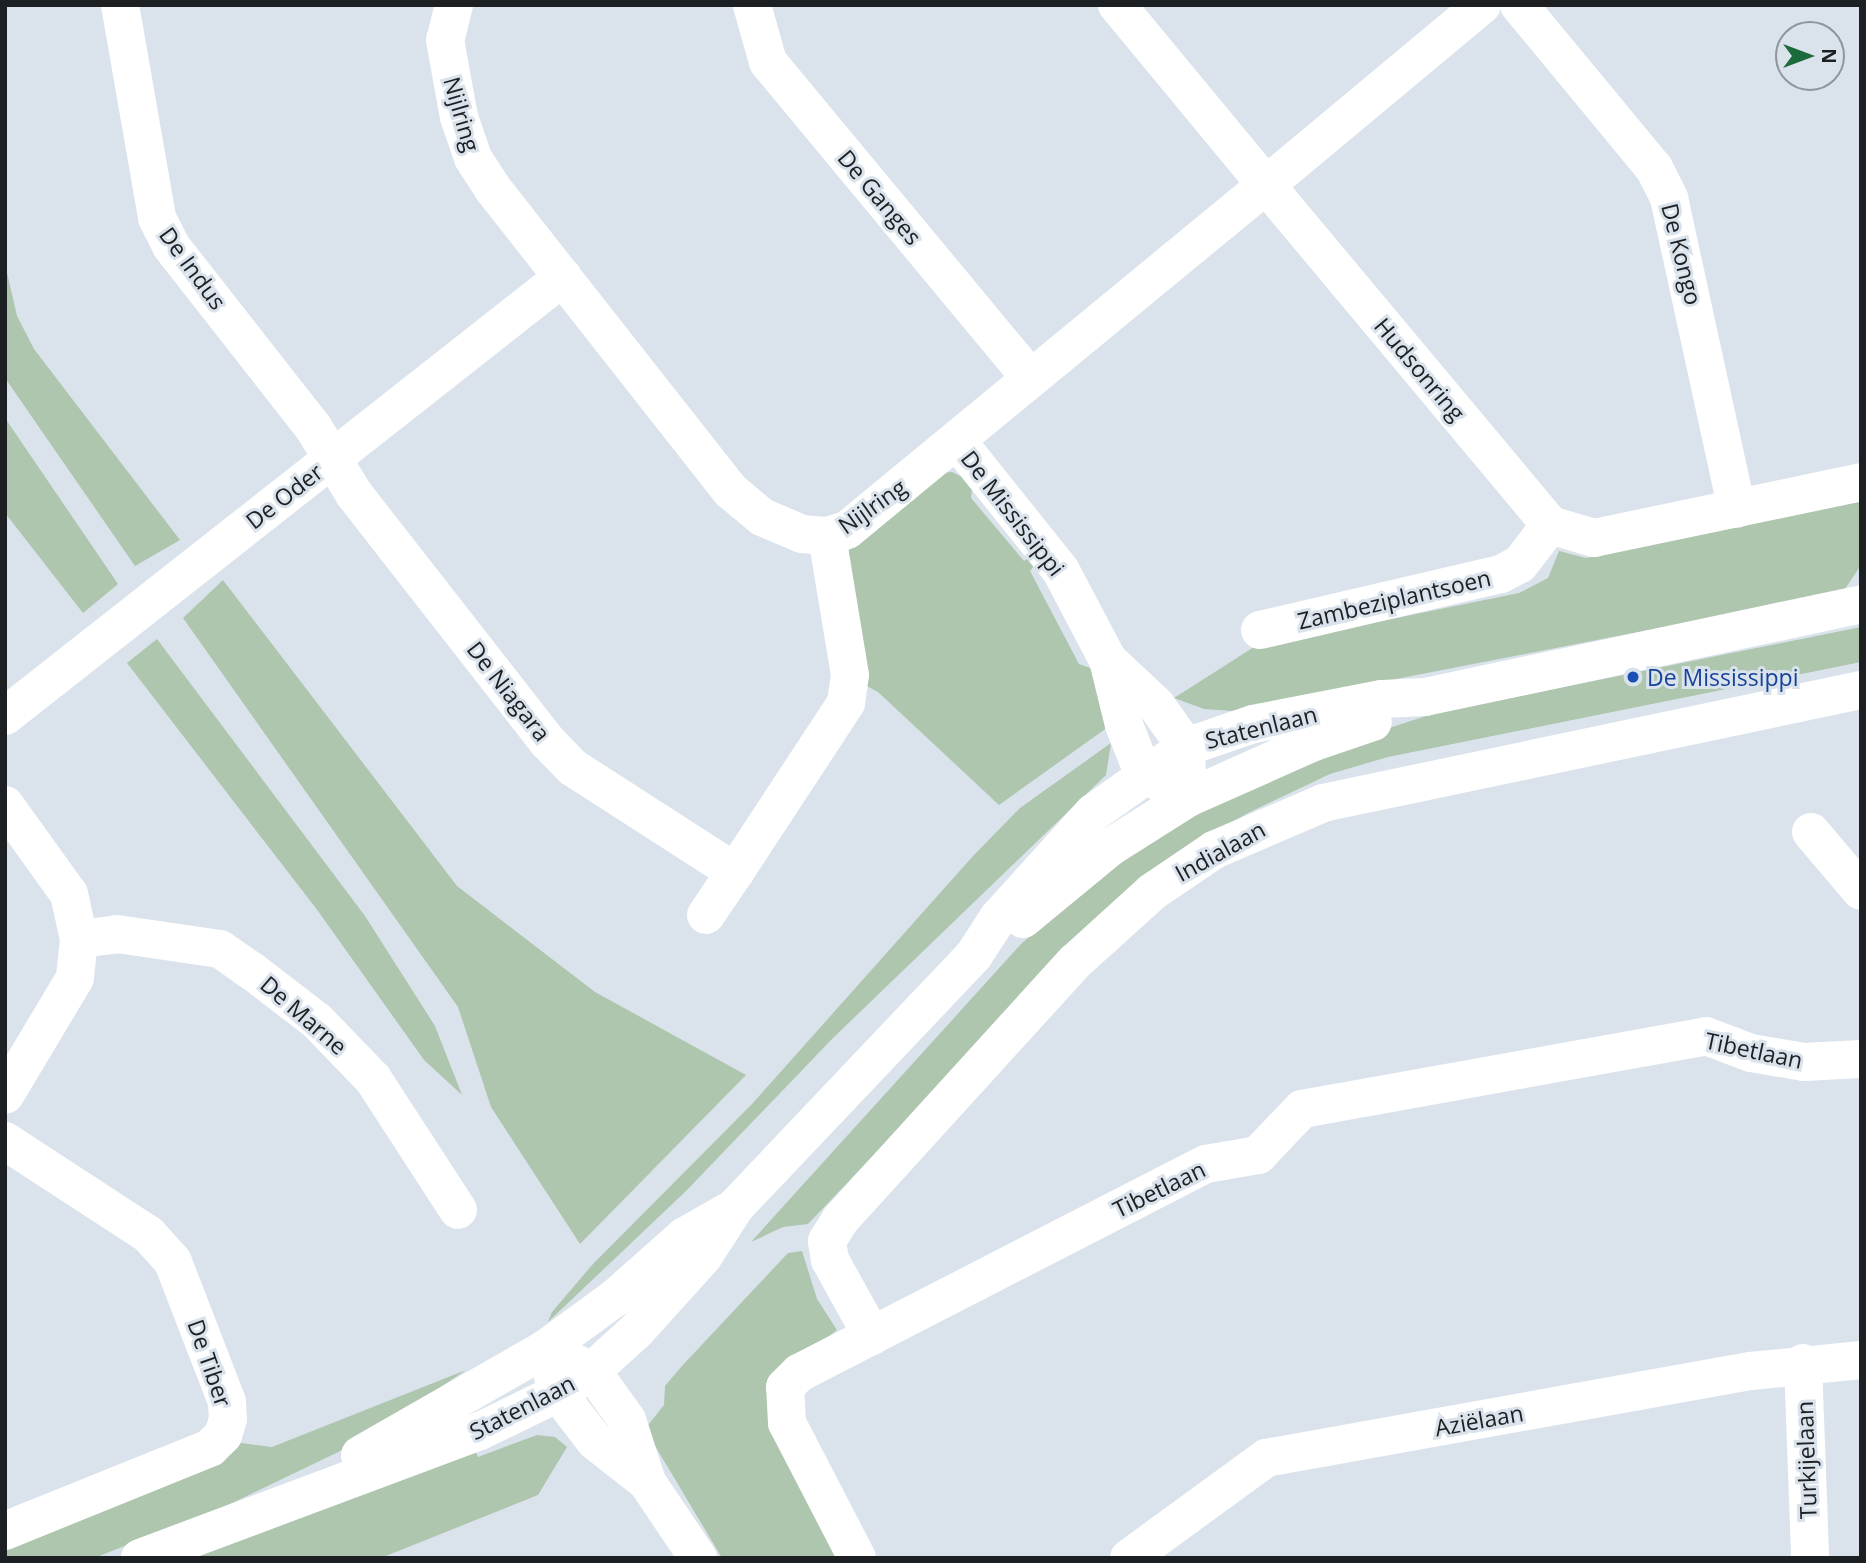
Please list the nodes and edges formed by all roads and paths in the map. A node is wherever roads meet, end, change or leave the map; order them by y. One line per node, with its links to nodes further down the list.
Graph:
1 (120, 5): 11 (street, De Indus)
2 (454, 5): 8 (street, Nijlring)
3 (752, 5): 9 (street, De Ganges)
4 (1117, 5): 7 (street)
5 (1482, 5): 7 (street)
6 (1519, 5): 13 (street, De Kongo)
7 (1266, 186): 9 (street, Nijlring); 14 (street, Hudsonring)
8 (563, 277): 11 (street, De Oder); 15 (street, Nijlring)
9 (1030, 378): 10 (street, Nijlring)
10 (957, 441): 15 (street, Nijlring); 18 (street, De Mississippi)
11 (333, 458): 21 (street, De Oder); 27 (street, De Niagara)
12 (1861, 482): 13 (street)
13 (1737, 509): 14 (street)
14 (1550, 525): 17 (street, Zambeziplantsoen)
15 (827, 536): 27 (street)
16 (1861, 604): 20 (street, Statenlaan)
17 (1260, 630)
18 (1108, 660): 22 (street, De Mississippi); 23 (street, De Mississippi)
19 (1861, 690): 37 (street, Indialaan)
20 (1425, 697): 22 (street, Statenlaan); 24 (street, Statenlaan)
21 (5, 716)
22 (1186, 747): 23 (street, Statenlaan); 24 (street)
23 (1143, 773): 24 (street); 31 (street, Statenlaan)
24 (1188, 798): 31 (street, Statenlaan)
25 (5, 806): 30 (street)
26 (1811, 832): 28 (street)
27 (735, 872): 29 (street)
28 (1861, 891)
29 (706, 915)
30 (79, 939): 33 (street); 36 (street, De Marne)
31 (974, 956): 35 (street, Statenlaan)
32 (1861, 1059): 37 (street, Tibetlaan)
33 (5, 1096)
34 (5, 1141): 45 (street, De Tiber)
35 (736, 1206): 38 (street, Statenlaan); 41 (street, Statenlaan)
36 (458, 1210)
37 (872, 1336): 48 (street, Tibetlaan)
38 (545, 1349): 41 (street); 42 (street); 44 (street, Statenlaan)
39 (1861, 1360): 40 (street, Aziëlaan)
40 (1802, 1363): 49 (street, Aziëlaan); 50 (street, Turkijelaan)
41 (592, 1371): 42 (street, Statenlaan); 43 (street)
42 (558, 1393): 43 (street); 44 (street, Statenlaan)
43 (647, 1482): 47 (street)
44 (244, 1516): 46 (street, Statenlaan)
45 (5, 1531)
46 (140, 1558)
47 (698, 1558)
48 (857, 1558)
49 (1129, 1558)
50 (1810, 1558)

